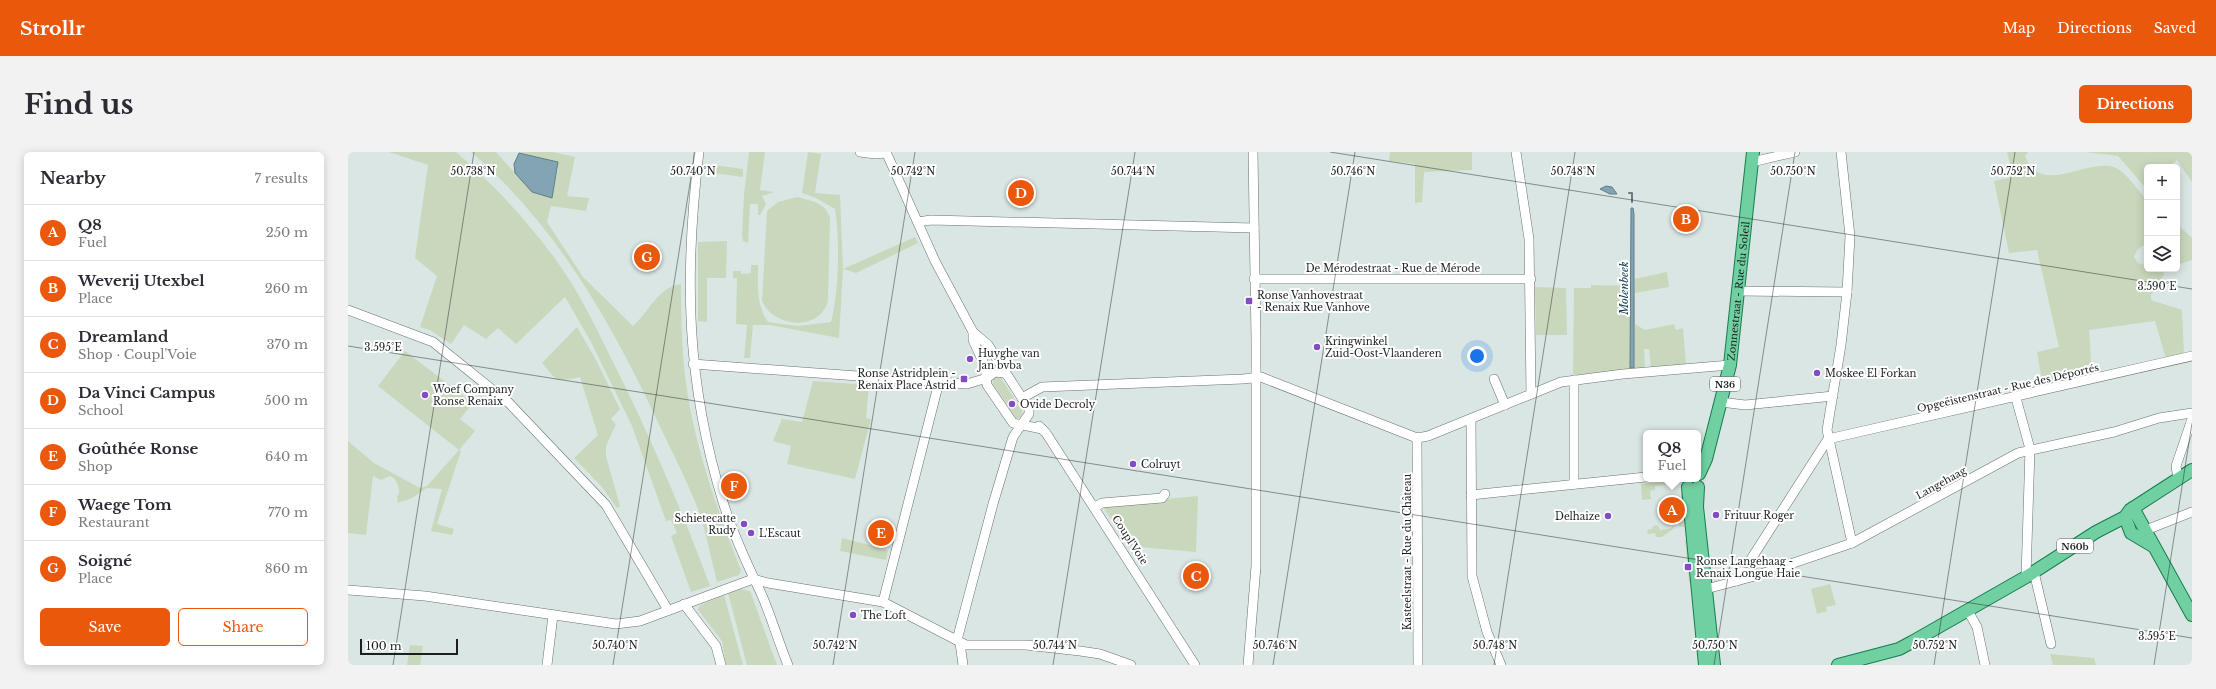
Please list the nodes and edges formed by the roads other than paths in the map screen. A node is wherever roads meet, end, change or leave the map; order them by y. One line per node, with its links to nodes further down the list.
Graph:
1 (699, 152): 18 (street)
2 (860, 152): 3 (street)
3 (886, 152): 9 (street)
4 (1252, 152): 10 (street)
5 (1516, 152): 12 (street)
6 (1795, 152): 8 (street)
7 (1841, 152): 14 (street)
8 (1752, 157): 13 (main road, Zonnestraat - Rue du Soleil / N36)
9 (918, 222): 10 (street); 16 (street)
10 (1254, 228): 11 (street)
11 (1254, 279): 12 (street, De Mérodestraat - Rue de Mérode); 21 (street)
12 (1531, 279): 28 (street)
13 (1738, 291): 14 (street); 19 (main road, Zonnestraat - Rue du Soleil / N36)
14 (1847, 292): 29 (street)
15 (348, 310): 63 (street)
16 (973, 332): 20 (street, Coupl'Voie); 22 (street)
17 (2192, 356): 31 (street, Opgeëistenstraat - Rue des Déportés)
18 (693, 364): 25 (street); 57 (street)
19 (1730, 366): 24 (street); 32 (main road, Zonnestraat - Rue du Soleil / N36)
20 (1004, 373): 22 (street); 30 (street, Coupl'Voie)
21 (1256, 377): 30 (street); 40 (street); 69 (street)
22 (987, 378): 26 (street); 27 (street)
23 (1494, 379): 33 (street)
24 (1574, 380): 28 (street); 47 (street)
25 (939, 382): 26 (street); 61 (street)
26 (967, 384): 27 (street)
27 (991, 392): 38 (street)
28 (1531, 394): 33 (street)
29 (1833, 396): 32 (street); 41 (street)
30 (1022, 398): 35 (street, Coupl'Voie)
31 (2016, 398): 41 (street, Opgeëistenstraat - Rue des Déportés); 42 (street)
32 (1721, 402): 43 (main road, Zonnestraat - Rue du Soleil / N36)
33 (1505, 405): 36 (street)
34 (2192, 413): 42 (street, Langehaag)
35 (1029, 414): 38 (street); 39 (street, Coupl'Voie)
36 (1471, 419): 40 (street); 50 (street)
37 (2192, 419): 44 (street)
38 (1022, 425): 39 (street); 67 (street)
39 (1042, 429): 51 (street, Coupl'Voie)
40 (1417, 438): 76 (street, Kasteelstraat - Rue du Château)
41 (1828, 439): 55 (street); 58 (street)
42 (2030, 449): 55 (street, Langehaag); 56 (street)
43 (1701, 468)
44 (2185, 474): 52 (main road, N60b)
45 (1643, 477): 47 (street)
46 (1701, 482): 48 (main road, N36)
47 (1574, 484): 50 (street)
48 (1690, 484): 60 (main road, N36)
49 (1165, 494): 51 (street)
50 (1471, 495): 77 (street)
51 (1095, 507): 75 (street, Coupl'Voie)
52 (2129, 512): 54 (main road); 56 (main road, N60b)
53 (2192, 512): 54 (street)
54 (2140, 532): 66 (main road)
55 (1852, 543): 58 (street, Langehaag)
56 (2030, 574): 64 (main road, N60b); 68 (street)
57 (753, 579): 61 (street); 62 (street); 72 (street)
58 (1737, 581): 60 (street, Langehaag)
59 (348, 590): 65 (street)
60 (1702, 591): 78 (main road, N36); 79 (main road, N36)
61 (883, 602): 67 (street)
62 (688, 603): 63 (street); 71 (street)
63 (668, 610): 65 (street)
64 (1968, 611): 80 (main road, N60b); 81 (street)
65 (553, 615): 70 (street)
66 (2192, 615)
67 (958, 642): 73 (street); 74 (street)
68 (2051, 644)
69 (1248, 662)
70 (547, 665)
71 (721, 665)
72 (788, 665)
73 (963, 665)
74 (1131, 665)
75 (1195, 665)
76 (1418, 665)
77 (1501, 665)
78 (1705, 665)
79 (1714, 665)
80 (1838, 665)
81 (1985, 665)

